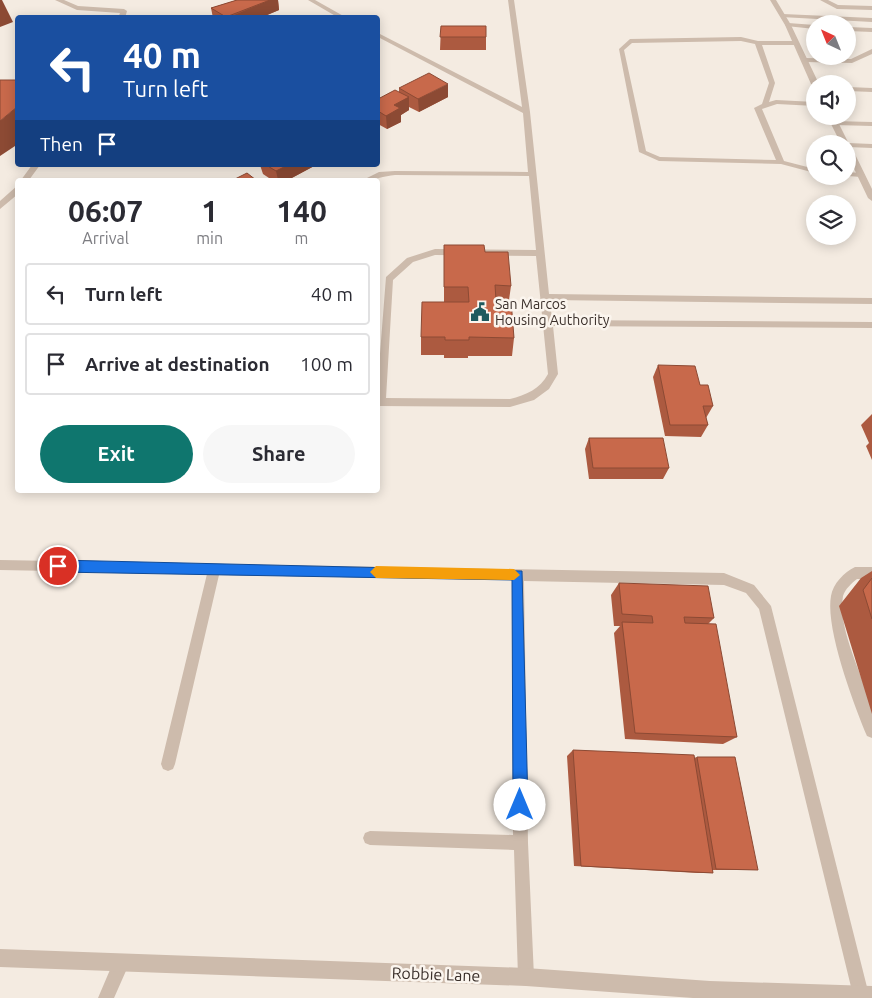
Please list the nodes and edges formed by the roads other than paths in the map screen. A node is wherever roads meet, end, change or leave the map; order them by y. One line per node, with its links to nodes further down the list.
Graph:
1 (58, 0): 7 (street)
2 (311, 0): 8 (lane)
3 (512, 0): 25 (lane)
4 (774, 0): 9 (street)
5 (824, 0): 6 (lane)
6 (872, 8)
7 (122, 15)
8 (338, 15)
9 (783, 16): 10 (lane); 11 (street)
10 (872, 20)
11 (788, 25): 12 (lane); 17 (street)
12 (806, 26)
13 (856, 29): 14 (lane)
14 (872, 30)
15 (380, 36): 25 (lane)
16 (758, 43): 17 (lane); 24 (lane); 30 (lane)
17 (795, 43): 19 (street)
18 (872, 51): 19 (lane)
19 (805, 60): 20 (street)
20 (811, 75)
21 (856, 89): 22 (lane)
22 (871, 90)
23 (806, 104): 24 (lane)
24 (765, 105): 30 (lane)
25 (526, 112): 34 (lane)
26 (856, 122): 27 (lane)
27 (872, 124)
28 (856, 146): 29 (lane)
29 (872, 146)
30 (781, 162): 33 (lane)
31 (856, 165): 36 (street)
32 (35, 167): 37 (street)
33 (806, 169)
34 (530, 174): 38 (lane); 42 (lane)
35 (856, 175): 36 (lane)
36 (861, 175): 40 (street)
37 (26, 178)
38 (372, 178)
39 (15, 191): 41 (street)
40 (872, 198)
41 (0, 206)
42 (539, 253): 43 (lane); 47 (lane)
43 (544, 297): 44 (lane); 45 (lane)
44 (872, 300)
45 (548, 323): 46 (lane); 48 (lane)
46 (872, 325)
47 (380, 390)
48 (380, 402)
49 (0, 565): 50 (lane)
50 (214, 569): 52 (lane); 54 (lane)
51 (872, 573): 53 (lane)
52 (518, 575): 56 (lane); 61 (lane)
53 (872, 731)
54 (168, 764)
55 (370, 838): 56 (lane)
56 (521, 843): 59 (lane)
57 (0, 958): 58 (street, Robbie Lane)
58 (121, 964): 59 (street, Robbie Lane); 62 (lane)
59 (526, 978): 60 (street, Robbie Lane)
60 (710, 994): 61 (street, Robbie Lane)
61 (867, 995)
62 (106, 998)

